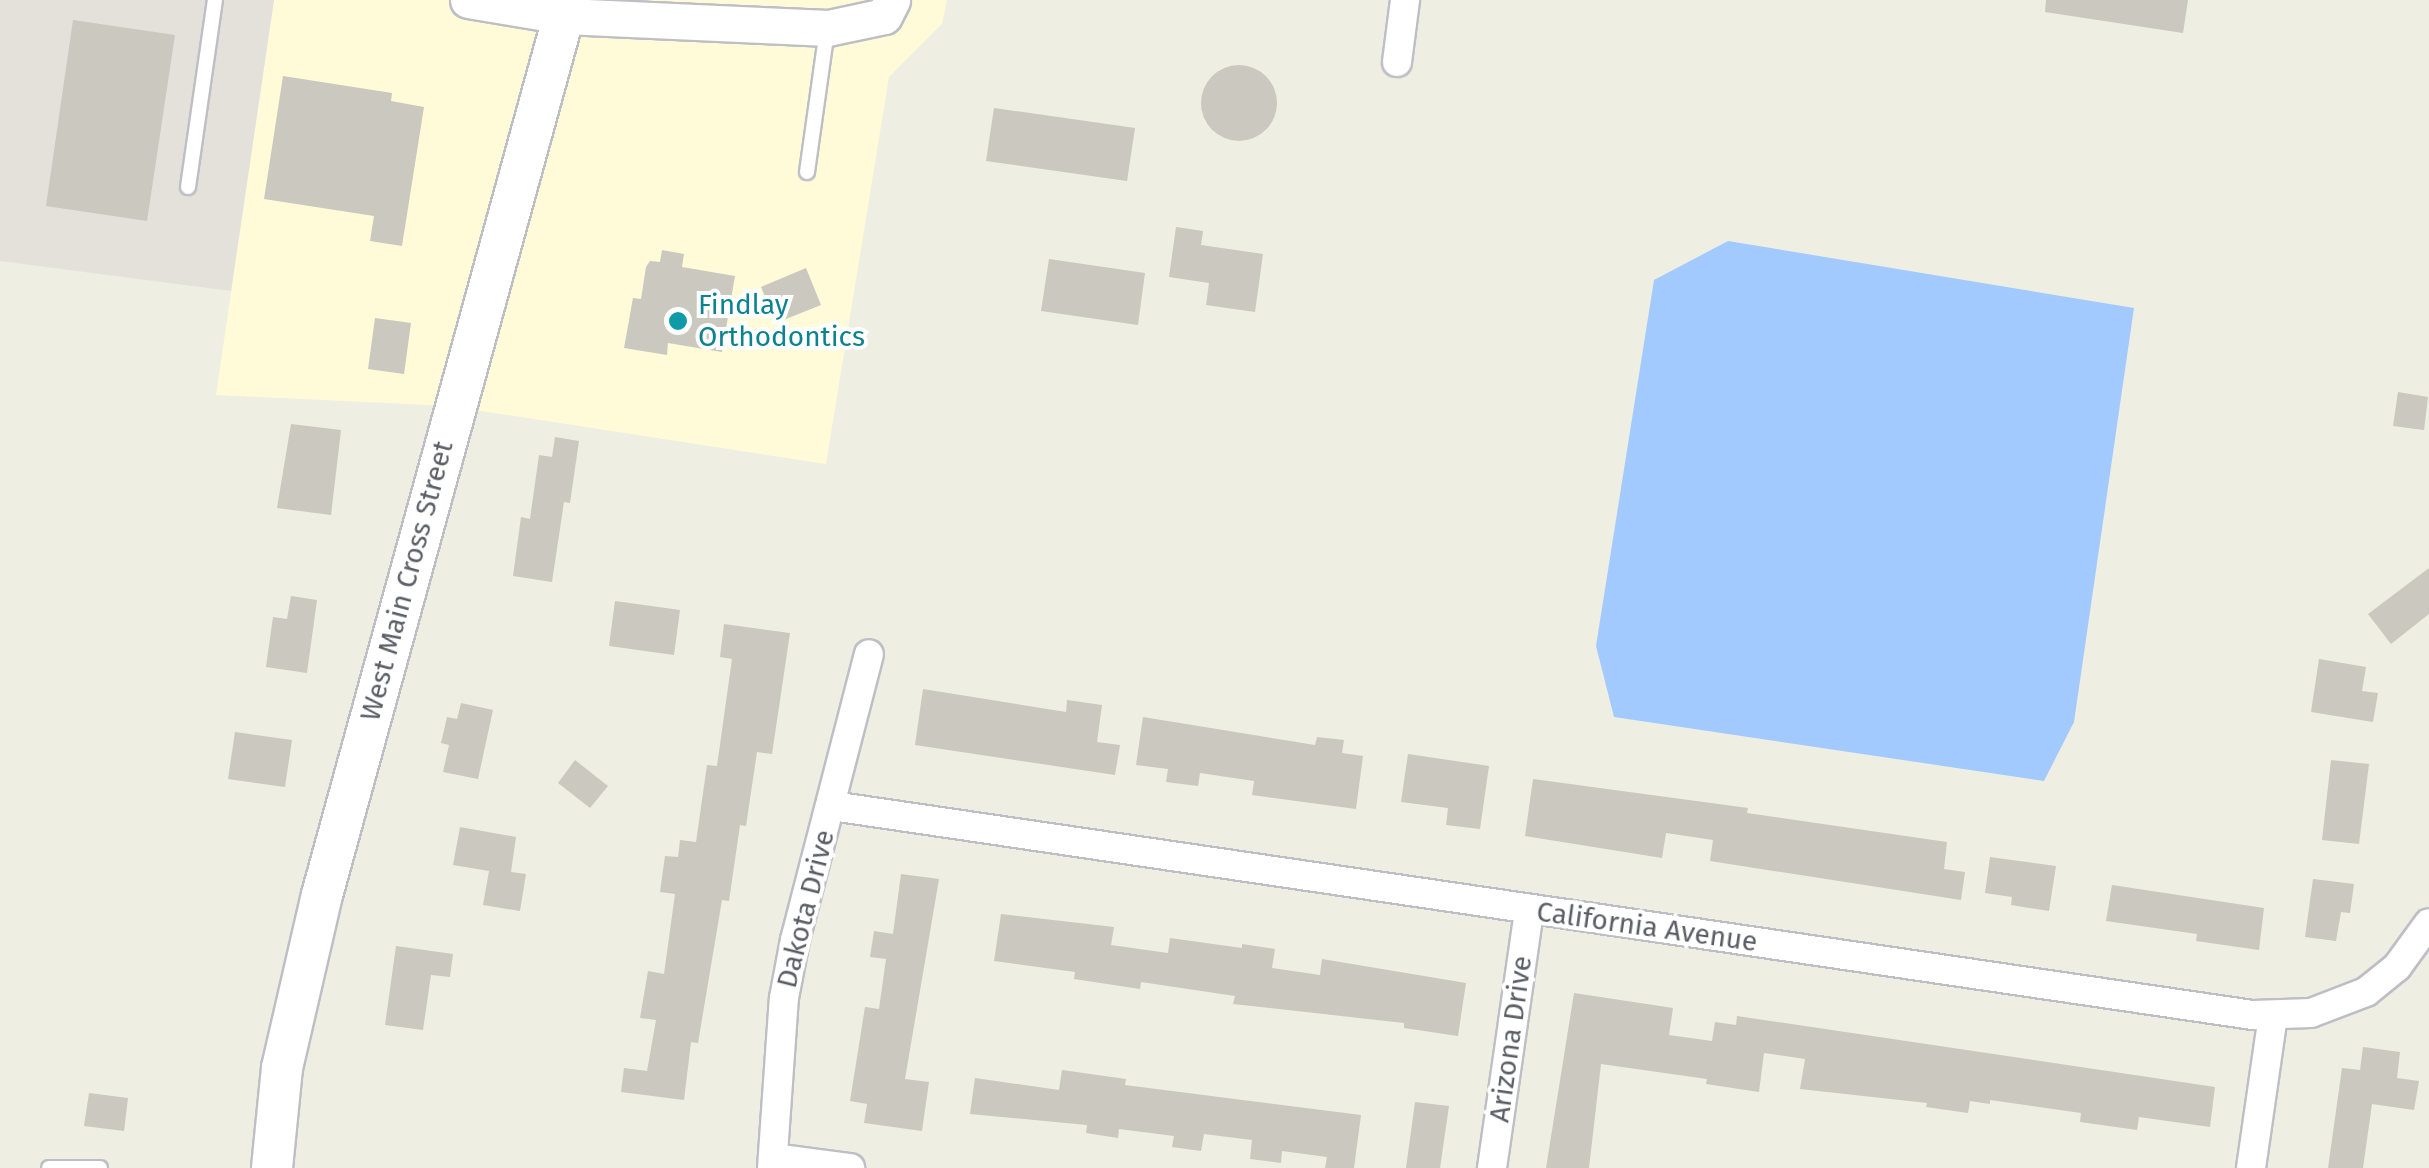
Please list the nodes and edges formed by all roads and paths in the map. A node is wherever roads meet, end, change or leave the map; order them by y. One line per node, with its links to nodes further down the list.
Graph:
1 (216, 0): 9 (lane)
2 (468, 0): 5 (street)
3 (892, 0): 6 (street)
4 (1405, 0): 7 (street)
5 (566, 8): 6 (street); 18 (main road, West Main Cross Street)
6 (828, 28): 8 (lane)
7 (1397, 62)
8 (806, 172)
9 (188, 187)
10 (869, 654): 11 (street, Dakota Drive)
11 (832, 806): 12 (street, California Avenue); 15 (street, Dakota Drive)
12 (1530, 910): 14 (street, California Avenue); 20 (street, Arizona Drive)
13 (2429, 923): 14 (street, California Avenue)
14 (2273, 1016): 21 (street)
15 (773, 1163): 19 (street)
16 (49, 1168): 17 (lane)
17 (100, 1168)
18 (272, 1168)
19 (850, 1168)
20 (1492, 1168)
21 (2251, 1168)

